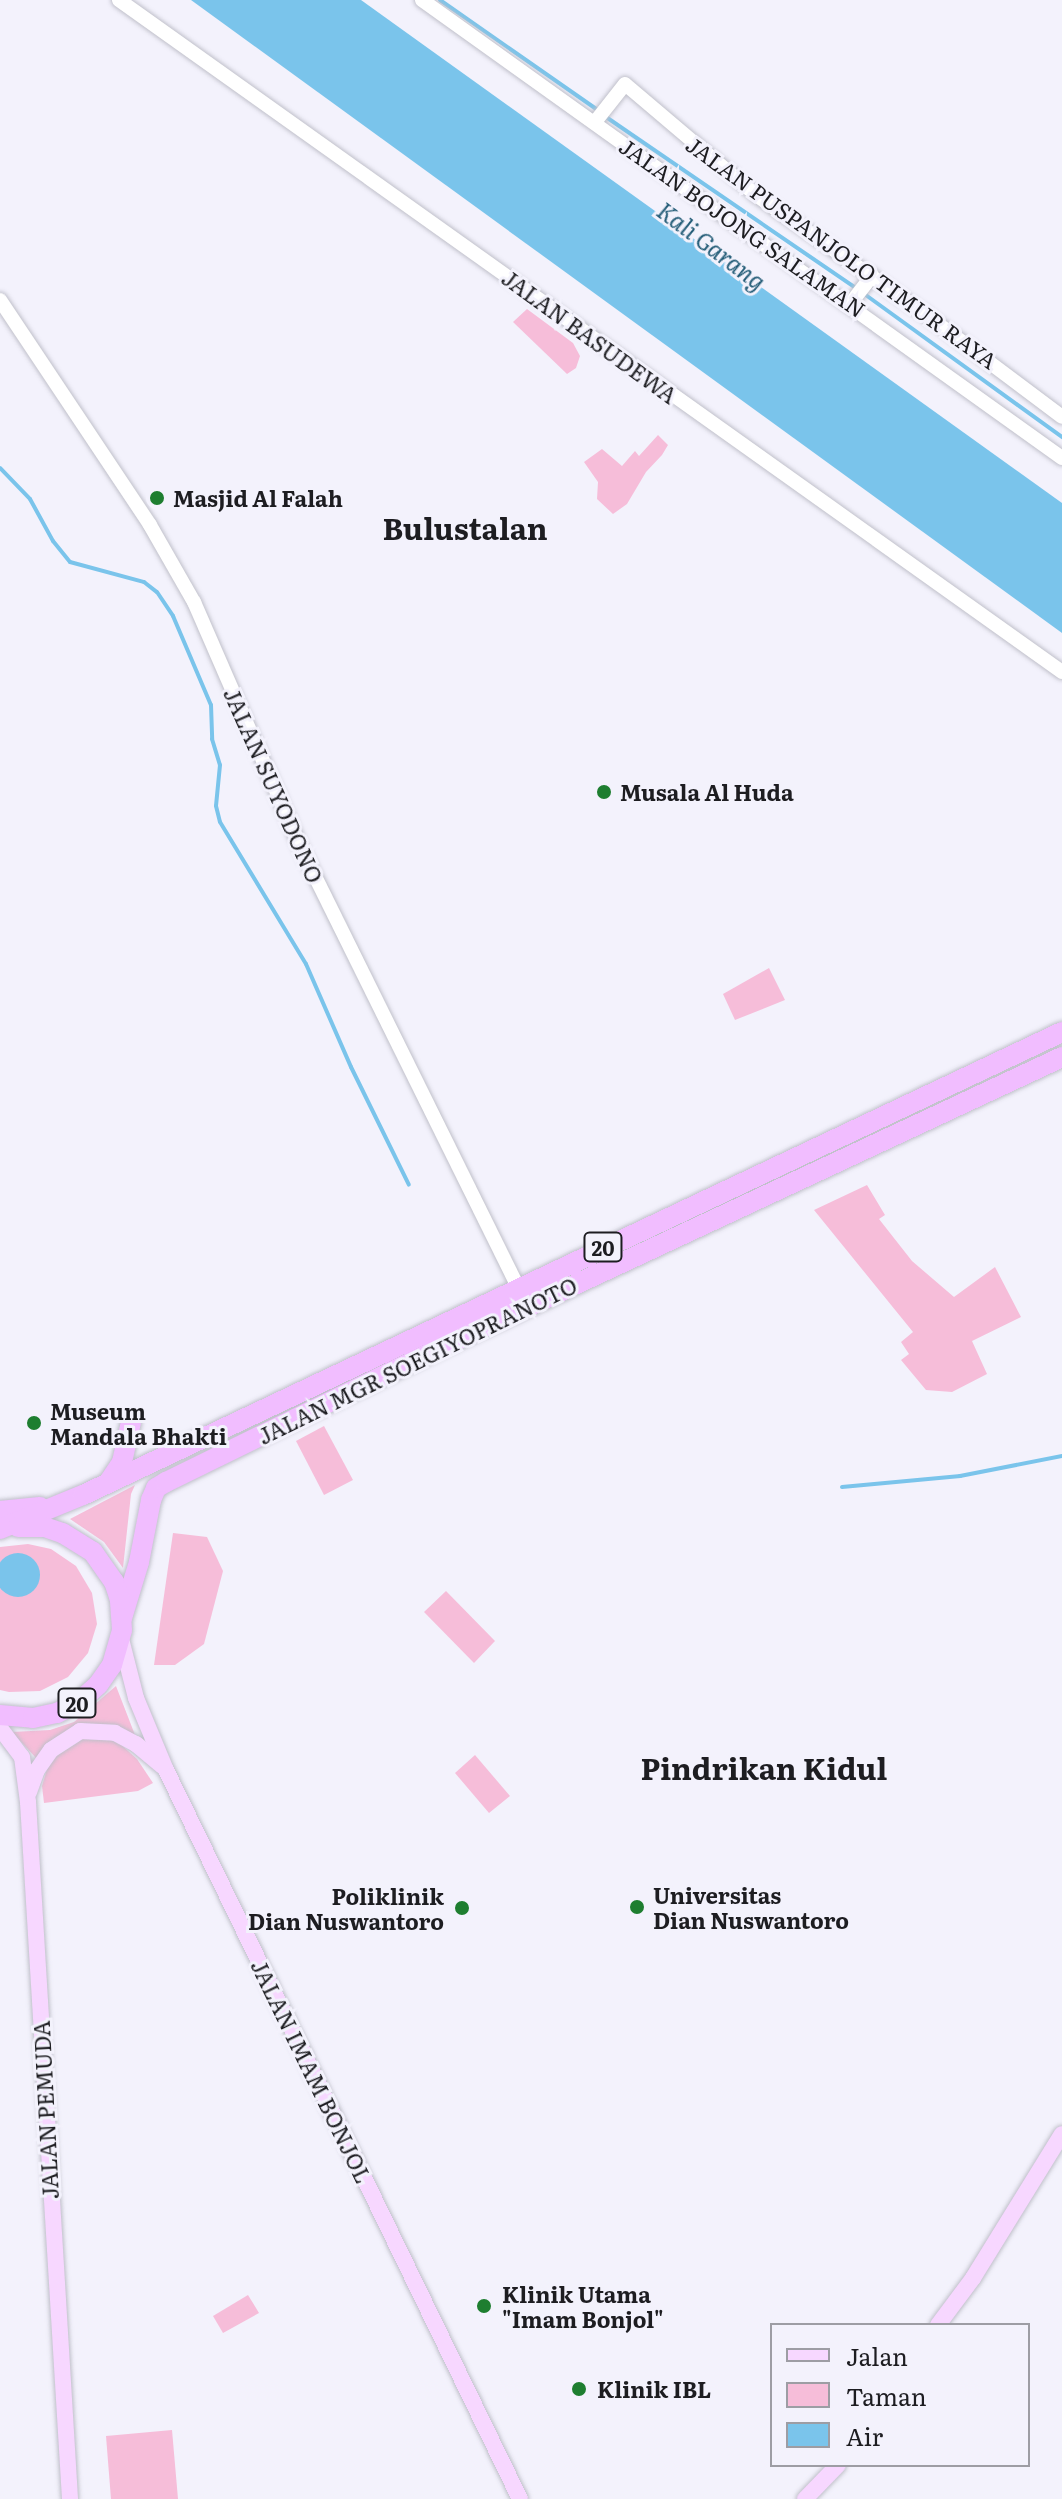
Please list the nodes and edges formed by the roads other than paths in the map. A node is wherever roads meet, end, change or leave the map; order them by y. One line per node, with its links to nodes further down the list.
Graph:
1 (119, 0): 9 (street, JALAN BASUDEWA)
2 (422, 0): 3 (street, JALAN BOJONG SALAMAN)
3 (597, 120): 4 (street, JALAN PUSPANJOLO TIMUR RAYA); 6 (street, JALAN BOJONG SALAMAN)
4 (870, 279): 6 (street); 7 (street, JALAN PUSPANJOLO TIMUR RAYA)
5 (0, 300): 12 (street, JALAN SUYODONO)
6 (853, 300): 8 (street, JALAN BOJONG SALAMAN)
7 (1062, 417)
8 (1062, 458)
9 (1062, 672)
10 (1062, 1032): 12 (highway, JALAN MGR SOEGIYOPRANOTO / 20)
11 (1062, 1057): 16 (highway, JALAN MGR SOEGIYOPRANOTO / 20)
12 (518, 1288): 14 (highway, JALAN MGR SOEGIYOPRANOTO / 20)
13 (131, 1422): 14 (highway)
14 (108, 1483): 15 (highway, 20)
15 (2, 1524): 16 (highway, 20)
16 (121, 1628): 17 (highway, 20); 19 (main road, JALAN IMAM BONJOL)
17 (0, 1715)
18 (0, 1728): 20 (main road, JALAN PEMUDA)
19 (166, 1770): 20 (main road); 25 (main road, JALAN IMAM BONJOL)
20 (28, 1802): 24 (main road, JALAN PEMUDA)
21 (1062, 2134): 22 (main road)
22 (939, 2323)
23 (836, 2467): 26 (main road)
24 (70, 2499)
25 (520, 2499)
26 (805, 2499)

